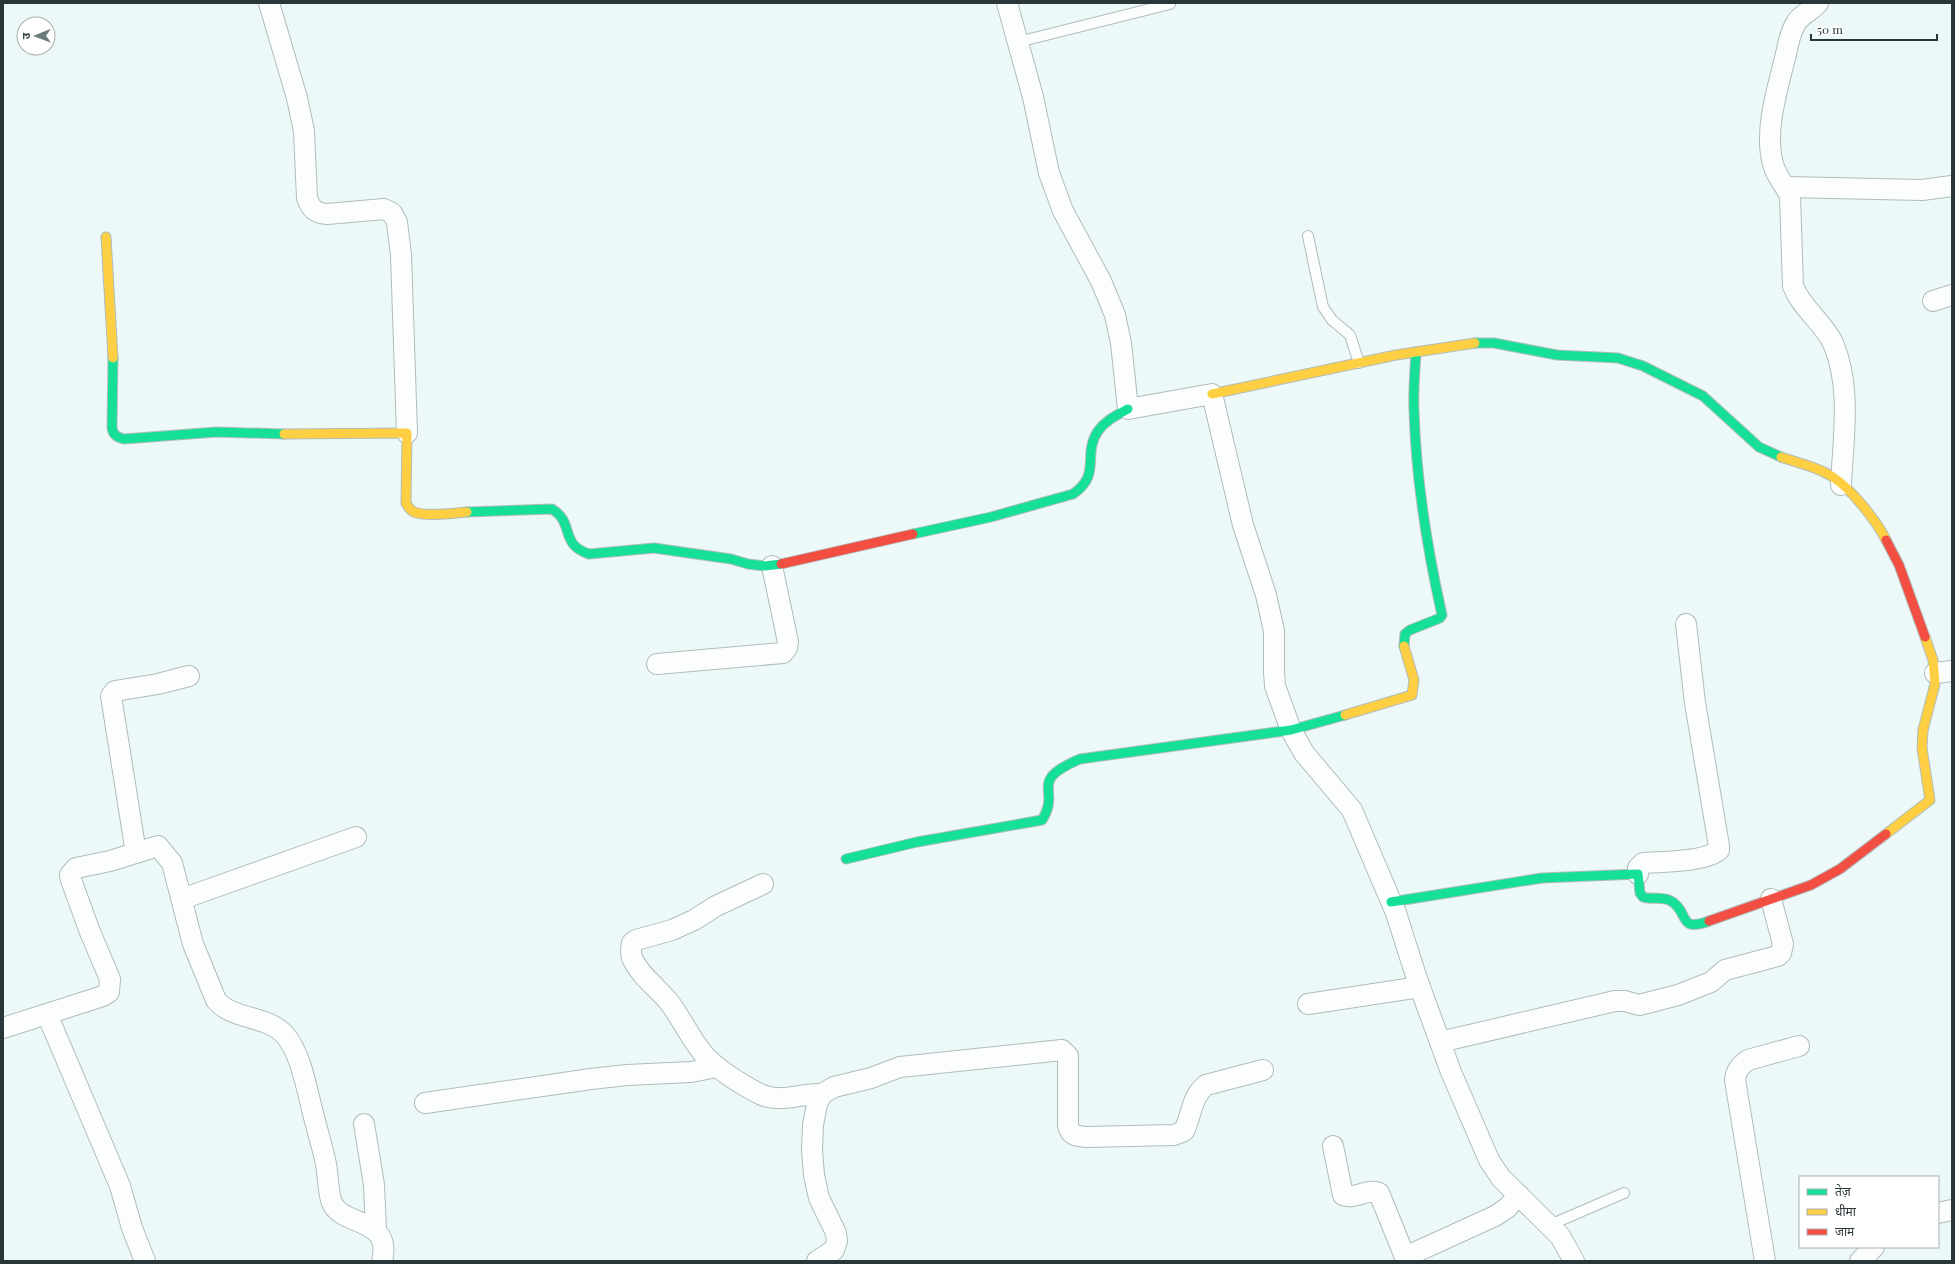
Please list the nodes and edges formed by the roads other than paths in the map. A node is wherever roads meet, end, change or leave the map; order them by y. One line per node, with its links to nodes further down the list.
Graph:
1 (269, 3): 16 (street)
2 (1006, 3): 5 (street)
3 (1818, 3): 7 (street)
4 (1170, 4): 5 (lane)
5 (1018, 42): 15 (street)
6 (1952, 186): 7 (street)
7 (1786, 187): 17 (street)
8 (1308, 236): 13 (lane)
9 (106, 237): 16 (street)
10 (1952, 295): 11 (street)
11 (1933, 300)
12 (1416, 352): 13 (street); 17 (street); 23 (street)
13 (1359, 363): 14 (street)
14 (1212, 394): 15 (street); 23 (street)
15 (1128, 409): 18 (street)
16 (407, 433): 18 (street)
17 (1841, 485): 21 (street)
18 (772, 566): 20 (street)
19 (1686, 624): 27 (street)
20 (657, 664)
21 (1944, 672): 30 (street)
22 (189, 676): 25 (street)
23 (1290, 730): 26 (street); 31 (street)
24 (356, 837): 29 (street)
25 (136, 852): 29 (street); 34 (street)
26 (846, 859)
27 (1638, 874): 30 (street); 31 (street)
28 (763, 884): 38 (street)
29 (182, 899): 49 (street)
30 (1771, 899): 36 (street)
31 (1391, 902): 32 (street)
32 (1420, 987): 33 (street); 36 (street)
33 (1308, 1004)
34 (47, 1014): 35 (street); 52 (street)
35 (3, 1028)
36 (1440, 1042): 45 (street)
37 (1799, 1046): 56 (street)
38 (717, 1067): 40 (street); 41 (street)
39 (1263, 1070): 40 (street)
40 (822, 1094): 54 (street)
41 (425, 1103)
42 (364, 1124): 49 (street)
43 (1333, 1146): 51 (street)
44 (1624, 1193): 48 (lane)
45 (1519, 1195): 48 (street); 51 (street)
46 (1952, 1210): 47 (street)
47 (1939, 1213)
48 (1550, 1225): 55 (street)
49 (376, 1230): 53 (street)
50 (1873, 1248): 57 (street)
51 (1405, 1259)
52 (145, 1261)
53 (382, 1261)
54 (817, 1261)
55 (1574, 1261)
56 (1765, 1261)
57 (1860, 1261)

